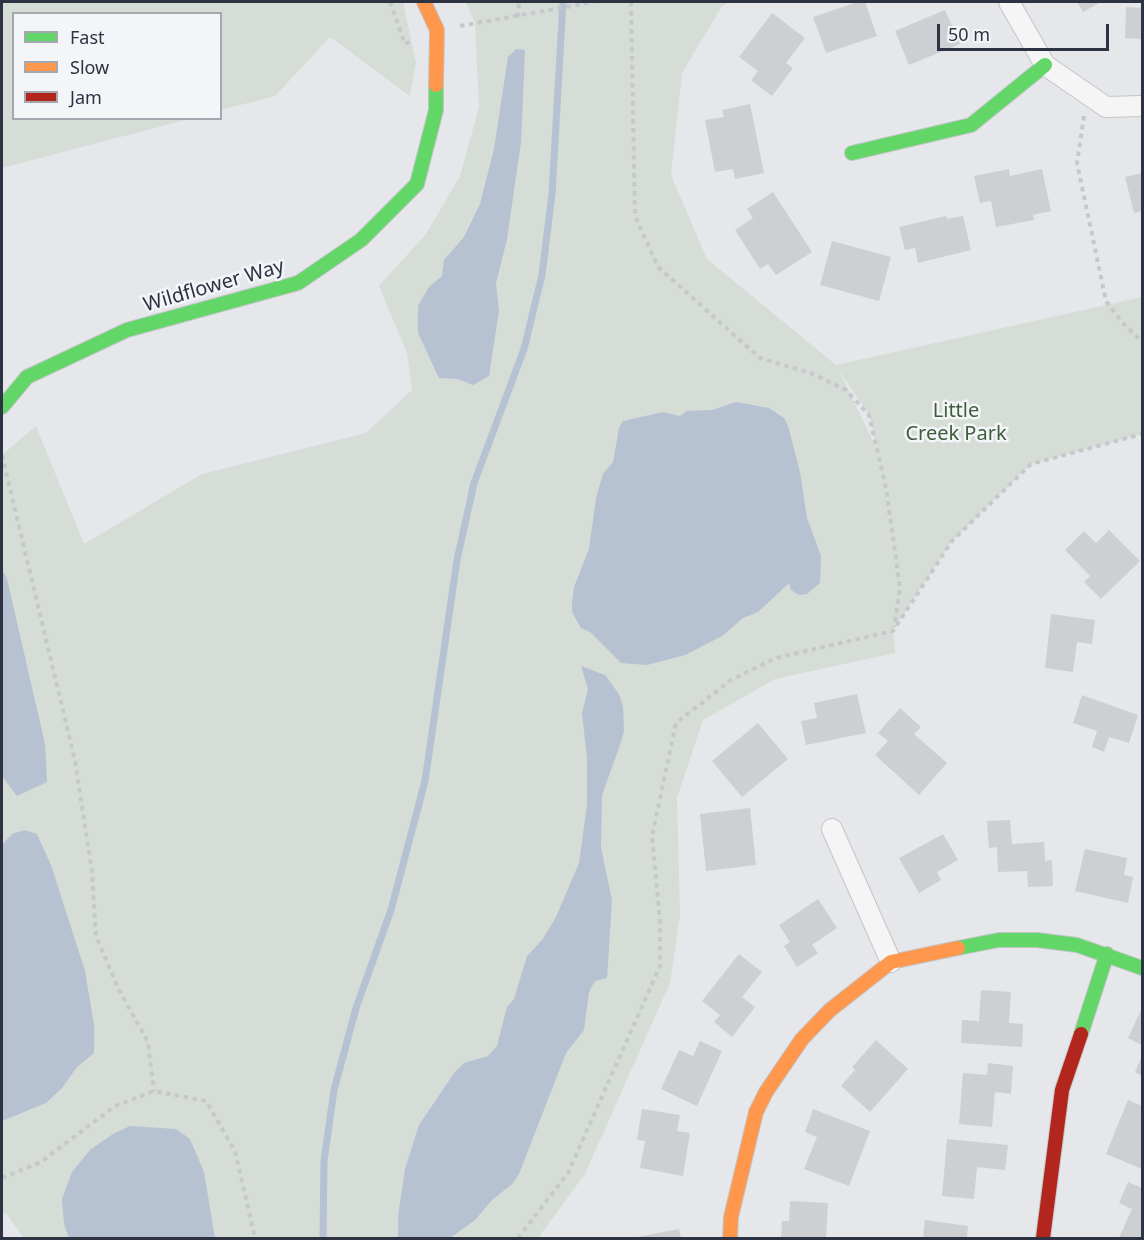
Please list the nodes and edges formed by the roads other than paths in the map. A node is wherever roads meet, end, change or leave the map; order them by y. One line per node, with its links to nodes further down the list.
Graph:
1 (424, 2): 6 (street, Wildflower Way)
2 (1009, 2): 3 (street)
3 (1045, 64): 4 (street); 5 (street)
4 (1143, 106)
5 (852, 153)
6 (2, 407)
7 (832, 829): 9 (street)
8 (1107, 954): 9 (street); 10 (street); 12 (street)
9 (891, 962): 11 (street)
10 (1143, 968)
11 (730, 1239)
12 (1043, 1239)

